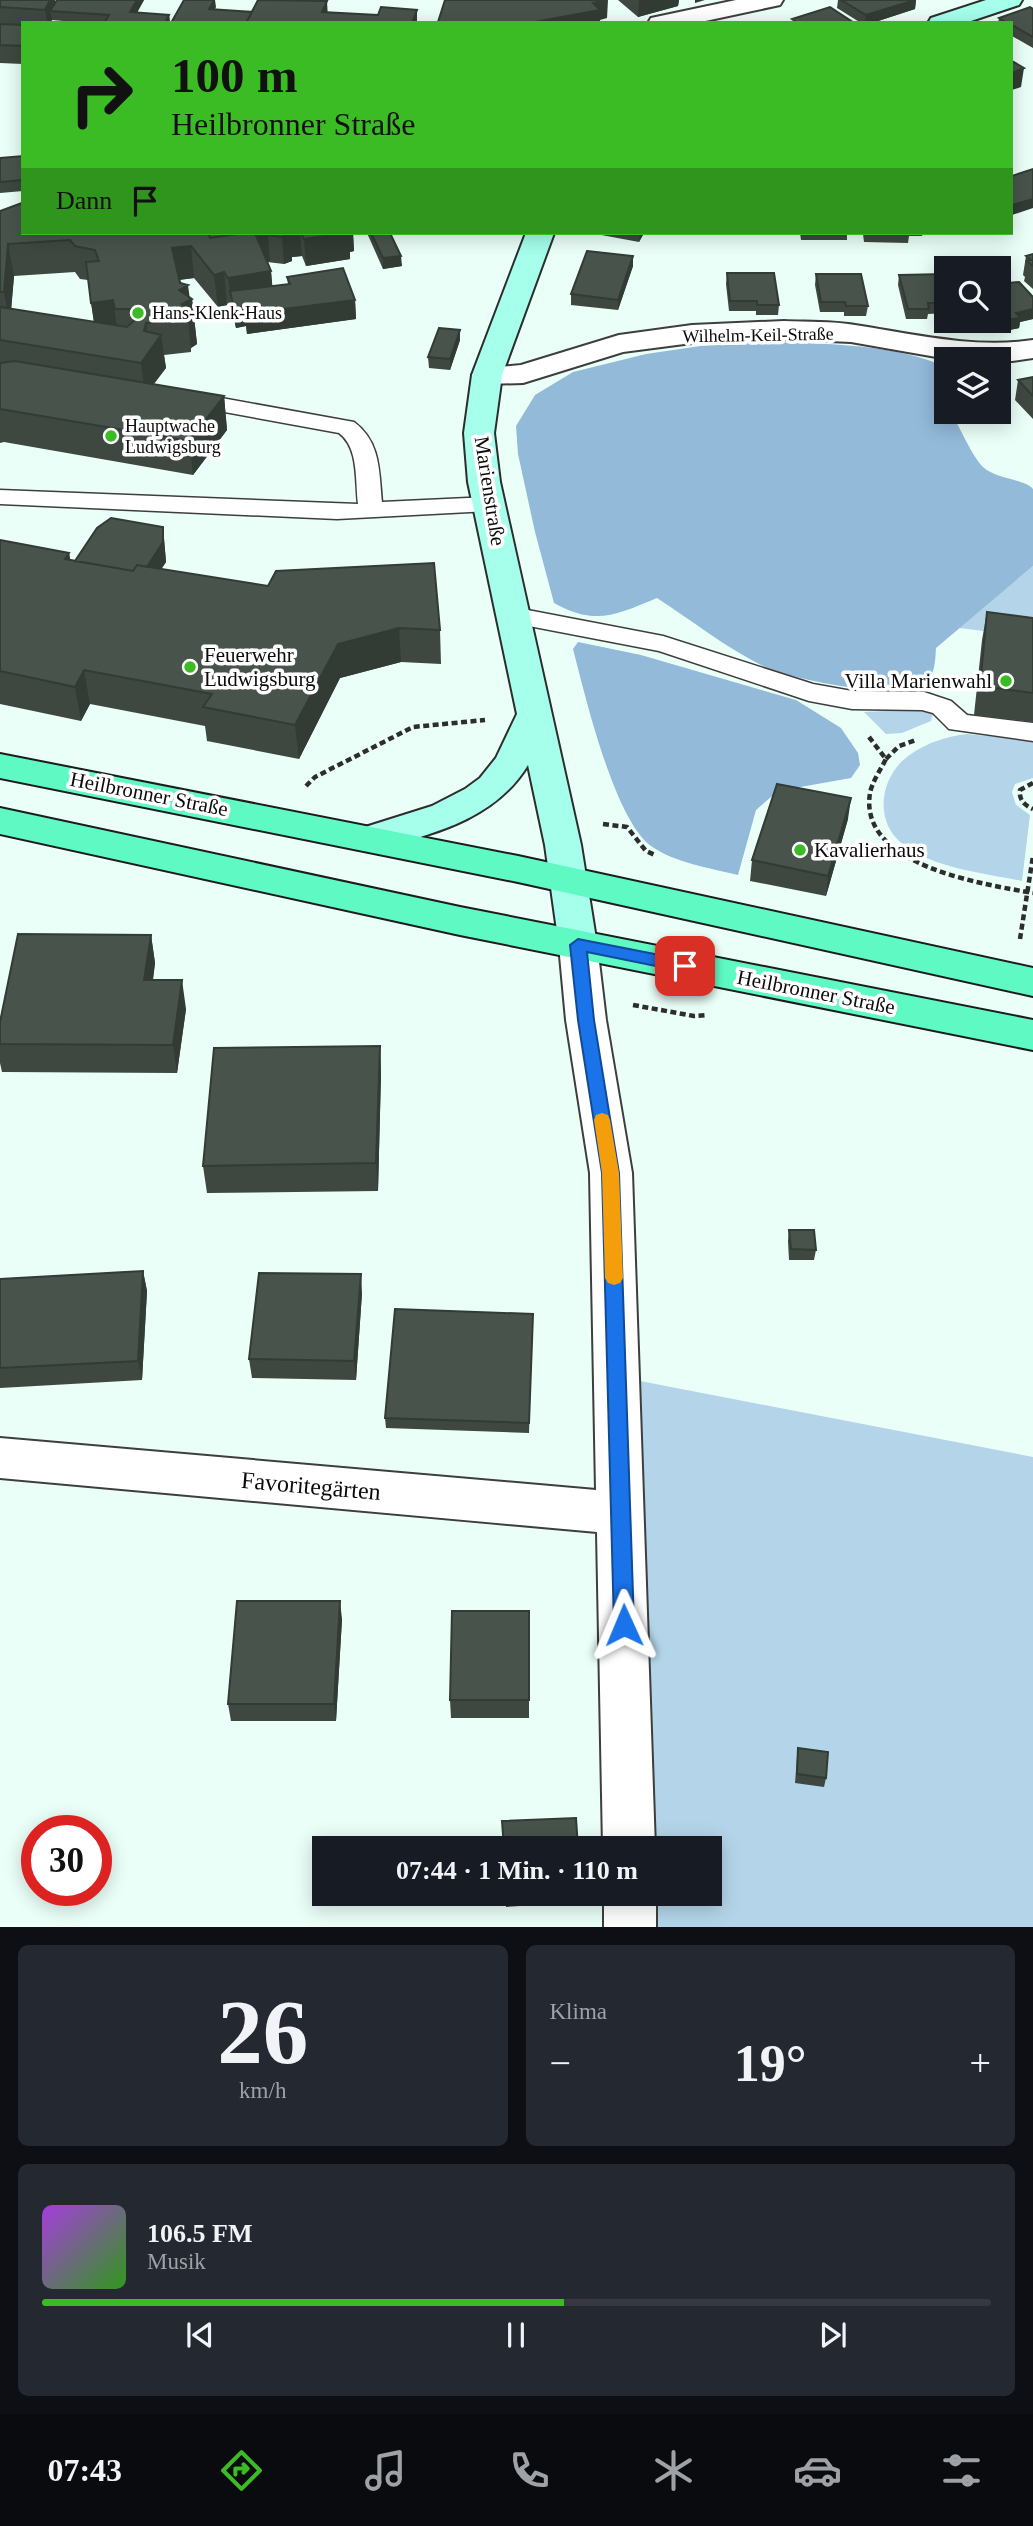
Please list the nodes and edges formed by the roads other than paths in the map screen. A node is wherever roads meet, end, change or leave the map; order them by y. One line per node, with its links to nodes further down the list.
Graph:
1 (771, 0): 3 (street)
2 (993, 2): 4 (street)
3 (670, 21)
4 (945, 21)
5 (539, 235): 7 (street, Marienstraße)
6 (1033, 349): 7 (street, Wilhelm-Keil-Straße)
7 (487, 375): 10 (street, Marienstraße)
8 (194, 400): 11 (lane)
9 (0, 497): 11 (lane)
10 (489, 504): 11 (lane); 12 (street, Marienstraße)
11 (371, 510)
12 (512, 615): 13 (street, Marienstraße); 14 (lane)
13 (534, 715): 18 (street); 19 (street, Marienstraße)
14 (1033, 732)
15 (0, 766): 16 (main road, Heilbronner Straße)
16 (285, 820): 18 (main road, Heilbronner Straße); 20 (main road, Heilbronner Straße)
17 (0, 821): 20 (main road, Heilbronner Straße)
18 (372, 838): 19 (main road, Heilbronner Straße)
19 (568, 878): 21 (street, Marienstraße); 22 (main road, Heilbronner Straße)
20 (270, 879): 21 (main road, Heilbronner Straße)
21 (578, 945): 23 (main road, Heilbronner Straße); 25 (street)
22 (1033, 982)
23 (1033, 1035)
24 (0, 1458): 25 (street, Favoritegärten)
25 (621, 1513): 26 (street)
26 (629, 1836)
27 (630, 1906): 28 (street)
28 (630, 1927)

